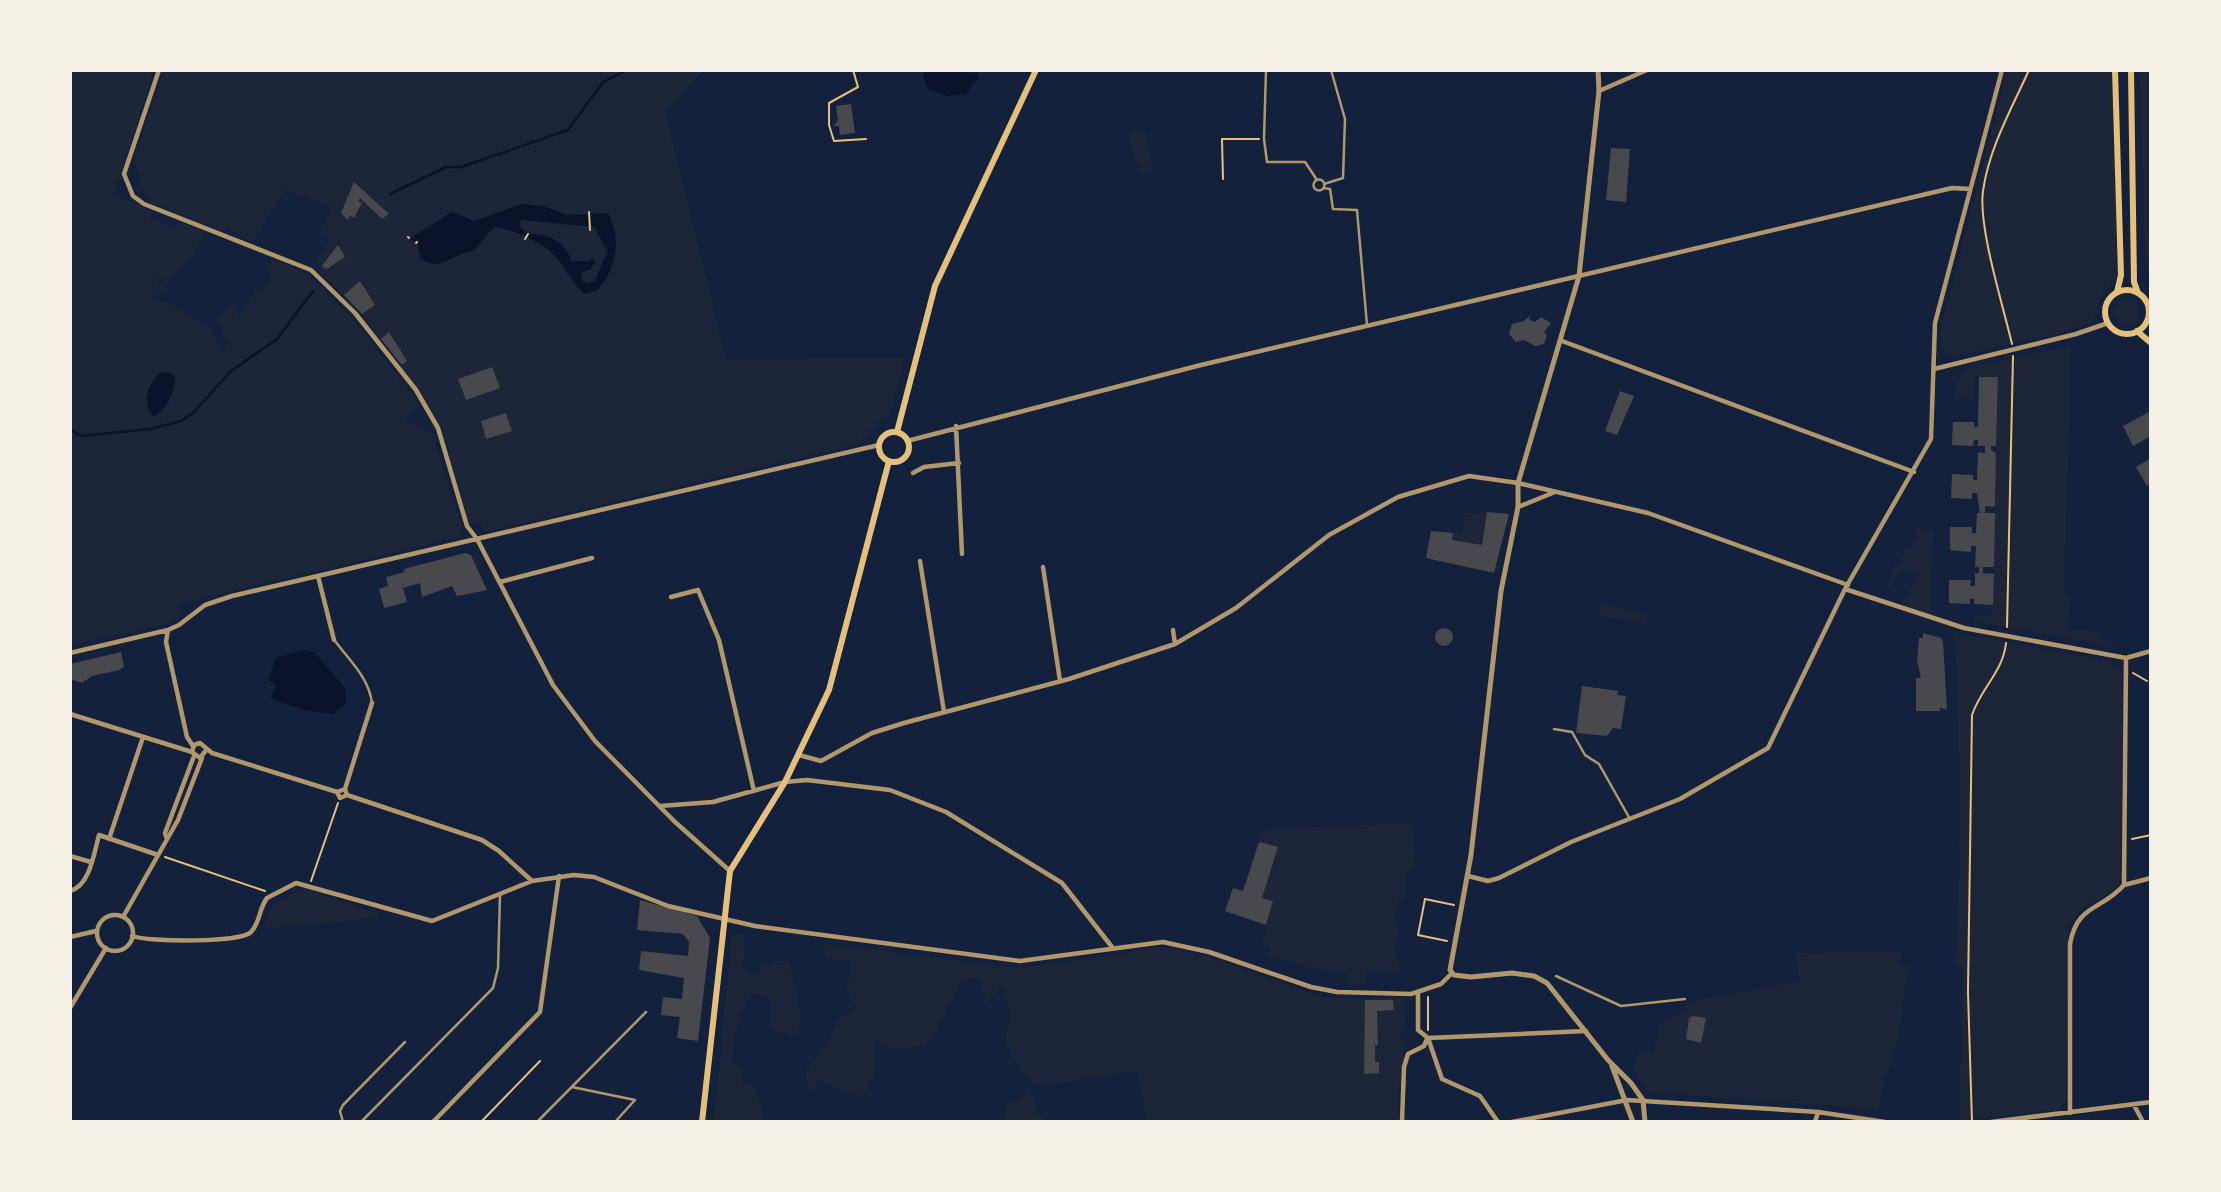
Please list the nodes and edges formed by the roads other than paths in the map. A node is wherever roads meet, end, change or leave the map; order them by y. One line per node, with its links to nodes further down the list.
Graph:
1 (159, 70): 35 (street)
2 (1036, 70): 25 (main road)
3 (1266, 70): 11 (lane)
4 (1331, 70): 12 (lane)
5 (1598, 70): 10 (street)
6 (1647, 70): 10 (street)
7 (2002, 70): 13 (street)
8 (2115, 70): 15 (main road)
9 (2131, 70): 16 (main road)
10 (1599, 91): 14 (street)
11 (1317, 180): 12 (lane); 12 (lane)
12 (1323, 186): 19 (lane)
13 (1970, 189): 14 (street); 23 (street)
14 (1579, 276): 19 (street); 21 (street)
15 (2117, 292): 16 (main road); 18 (main road)
16 (2137, 293): 17 (main road)
17 (2149, 319): 20 (main road)
18 (2108, 323): 20 (main road); 23 (street)
19 (1367, 325): 24 (street)
20 (2137, 331): 22 (main road)
21 (1562, 341): 30 (street); 32 (street)
22 (2151, 343)
23 (1934, 369): 30 (street)
24 (956, 426): 26 (street); 29 (street)
25 (897, 432): 26 (main road); 27 (main road)
26 (907, 441): 28 (main road)
27 (879, 445): 28 (main road); 35 (street)
28 (889, 461): 59 (main road)
29 (959, 463): 31 (street); 36 (street)
30 (1914, 472): 42 (street)
31 (914, 473)
32 (1518, 483): 33 (street); 34 (street); 47 (street)
33 (1556, 491): 34 (street); 42 (street)
34 (1518, 507): 73 (street)
35 (477, 539): 40 (street); 41 (street)
36 (962, 554)
37 (592, 558): 41 (street)
38 (920, 561): 53 (street)
39 (1043, 567): 51 (street)
40 (318, 576): 44 (street); 46 (street)
41 (500, 582): 64 (street)
42 (1847, 587): 50 (street); 65 (street)
43 (671, 597): 61 (street)
44 (167, 630): 49 (street); 57 (street)
45 (1172, 630): 47 (street)
46 (334, 640): 52 (lane)
47 (1175, 644): 51 (street)
48 (2151, 651): 50 (street)
49 (70, 653)
50 (2126, 658): 76 (street)
51 (1060, 681): 53 (street)
52 (372, 703): 62 (street)
53 (944, 712): 59 (street)
54 (70, 714): 56 (street)
55 (1554, 729): 65 (lane)
56 (143, 737): 57 (street); 66 (street)
57 (193, 752): 58 (street); 58 (street); 67 (street)
58 (205, 754): 63 (street); 67 (street)
59 (799, 755): 60 (main road)
60 (785, 782): 61 (street); 71 (main road); 85 (street)
61 (754, 791): 64 (street)
62 (346, 792): 63 (street); 63 (street); 75 (street)
63 (339, 795)
64 (660, 806): 71 (street)
65 (1630, 818): 73 (street)
66 (109, 839): 68 (street); 70 (street)
67 (167, 840): 68 (street)
68 (159, 855): 79 (street)
69 (70, 856): 70 (street)
70 (90, 863): 77 (street)
71 (730, 871): 80 (main road)
72 (559, 876): 75 (street); 80 (street); 105 (street)
73 (1468, 876): 86 (street)
74 (2151, 878): 76 (street)
75 (532, 881): 78 (street)
76 (2124, 885): 102 (street)
77 (70, 891)
78 (499, 895): 82 (street); 104 (lane)
79 (123, 917): 81 (street); 82 (street)
80 (725, 918): 85 (street); 108 (main road)
81 (96, 931): 83 (street); 84 (street)
82 (132, 936): 84 (street)
83 (70, 937)
84 (106, 948): 90 (street)
85 (1112, 948): 88 (street)
86 (1451, 974): 88 (street); 92 (street)
87 (1556, 976): 89 (lane)
88 (1418, 992): 93 (street)
89 (1685, 999)
90 (70, 1008)
91 (646, 1012): 96 (lane)
92 (1587, 1031): 93 (street); 95 (street)
93 (1428, 1038): 109 (street); 110 (street)
94 (405, 1042): 103 (lane)
95 (1608, 1060): 97 (street); 98 (street)
96 (572, 1087): 106 (lane); 107 (lane)
97 (1627, 1100): 98 (street); 111 (street); 112 (street)
98 (1643, 1100): 101 (street); 113 (street)
99 (2151, 1102): 100 (street)
100 (2134, 1105): 102 (street); 117 (street)
101 (1818, 1112): 114 (street); 115 (street)
102 (2070, 1113): 116 (street)
103 (343, 1122)
104 (361, 1122)
105 (433, 1122)
106 (537, 1122)
107 (615, 1122)
108 (702, 1122)
109 (1402, 1122)
110 (1498, 1122)
111 (1512, 1122)
112 (1633, 1122)
113 (1645, 1122)
114 (1815, 1122)
115 (1885, 1122)
116 (1991, 1122)
117 (2143, 1122)

